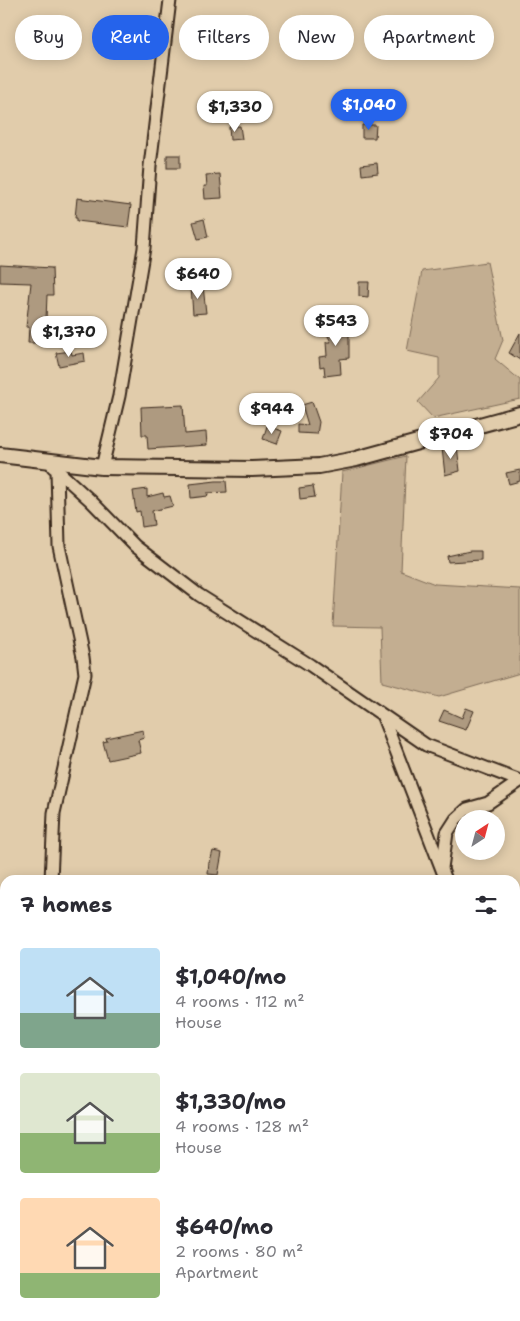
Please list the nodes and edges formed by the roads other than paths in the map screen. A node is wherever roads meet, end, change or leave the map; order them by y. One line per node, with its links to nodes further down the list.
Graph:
1 (170, 0): 5 (street)
2 (520, 414): 5 (street)
3 (0, 455): 4 (street)
4 (43, 461): 5 (street); 6 (street)
5 (102, 468)
6 (57, 470): 7 (street); 9 (street)
7 (382, 717): 8 (street); 10 (street)
8 (520, 781): 10 (street)
9 (51, 875)
10 (444, 875)

